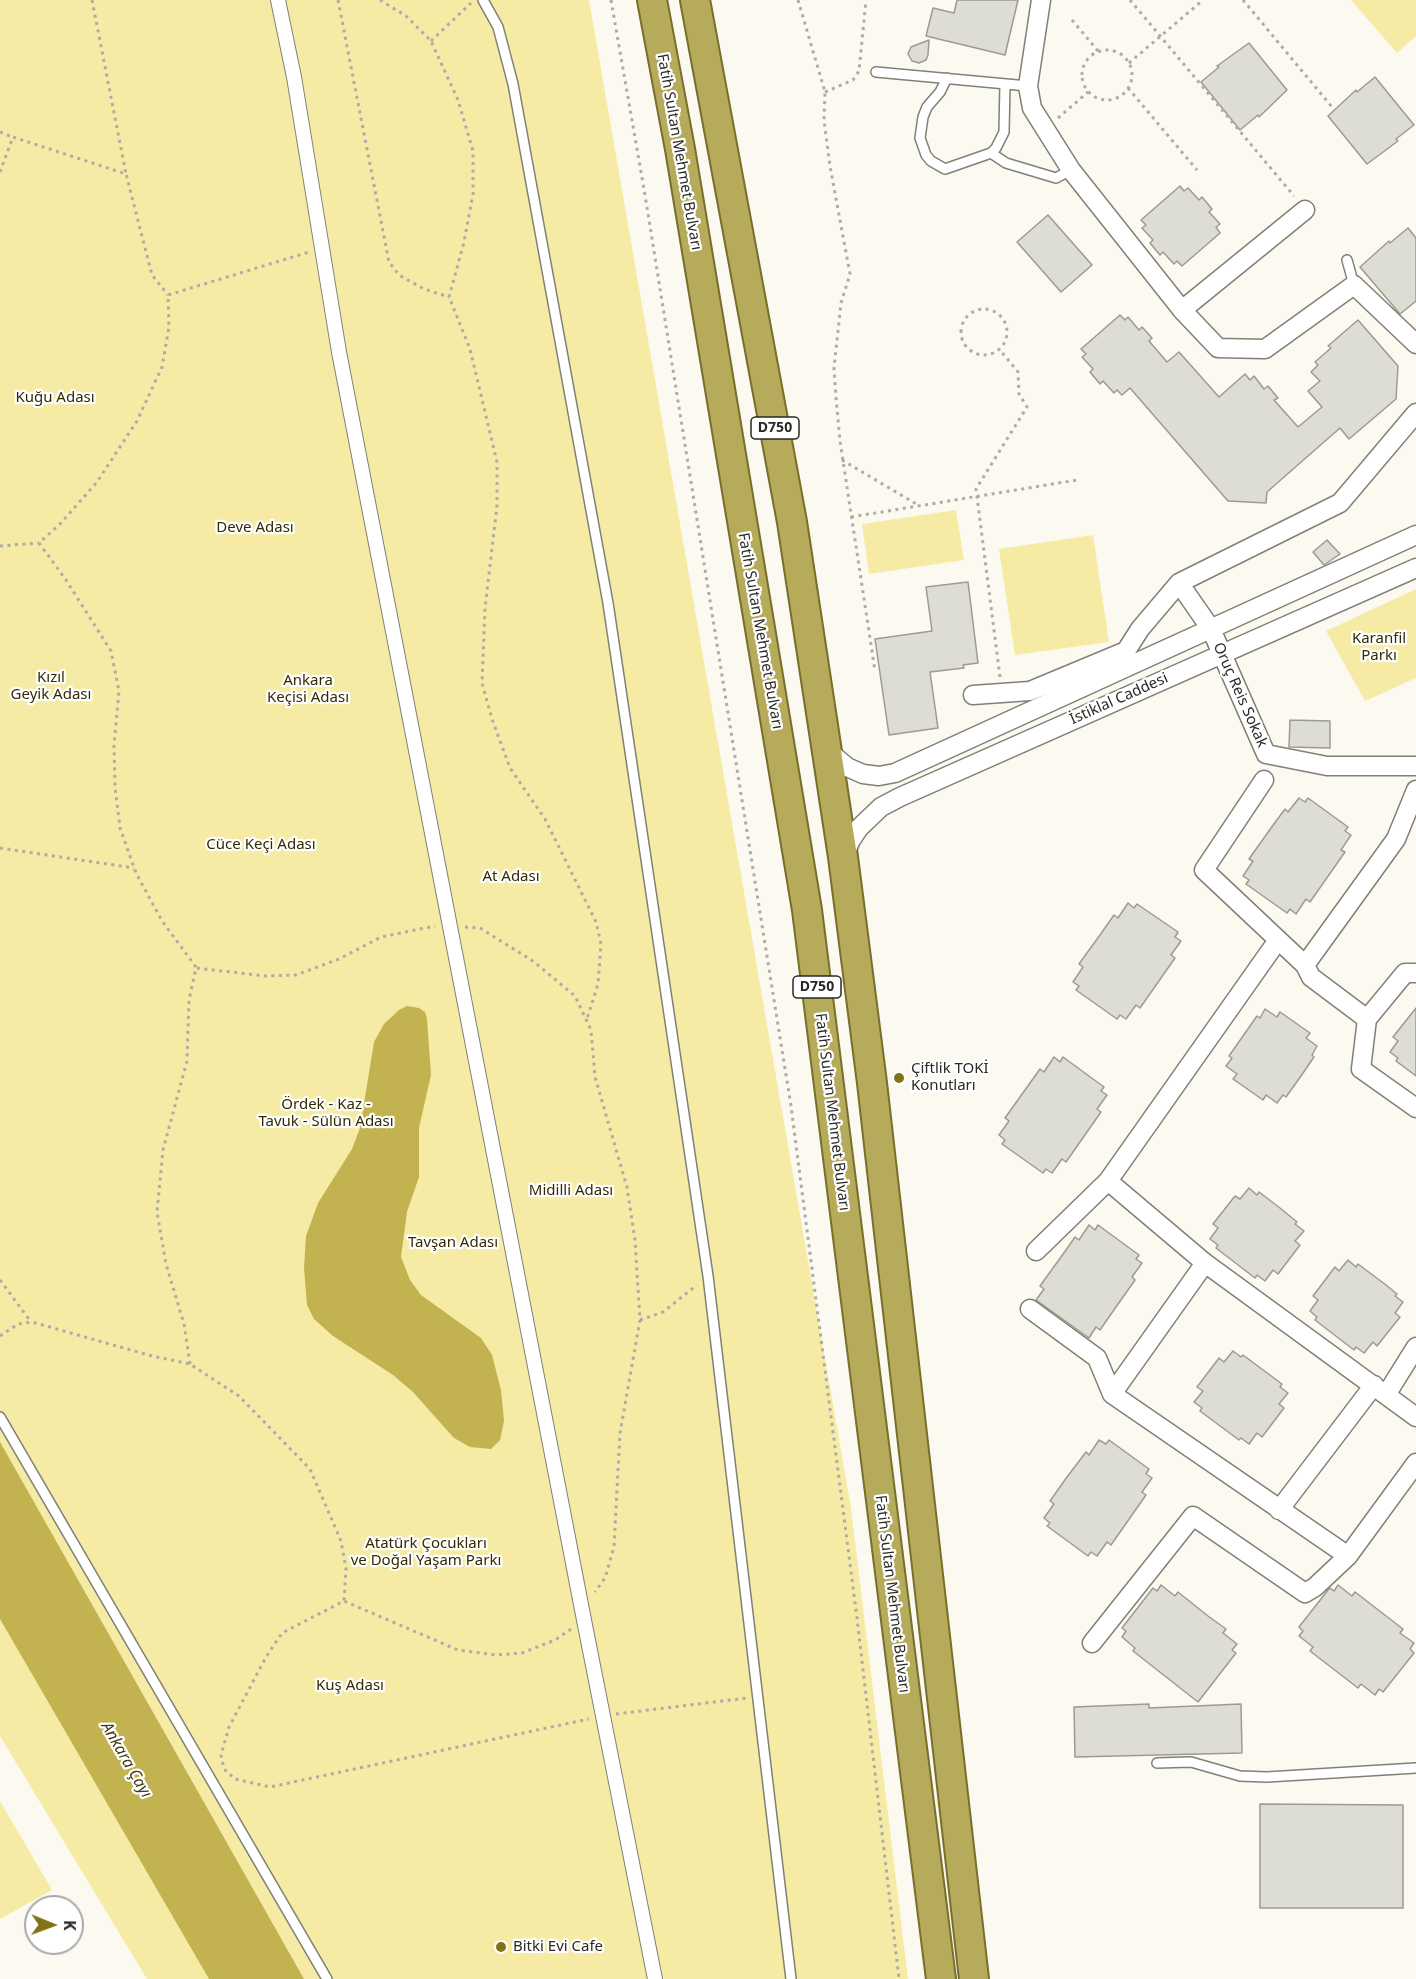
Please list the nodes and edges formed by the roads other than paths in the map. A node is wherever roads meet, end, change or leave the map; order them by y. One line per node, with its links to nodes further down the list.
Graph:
1 (278, 0): 50 (street)
2 (483, 0): 51 (lane)
3 (652, 0): 52 (highway, Fatih Sultan Mehmet Bulvarı / D750)
4 (695, 0): 24 (highway, D750)
5 (1041, 0): 9 (street)
6 (876, 72): 7 (lane)
7 (947, 78): 8 (lane); 10 (lane)
8 (1005, 84): 9 (lane); 10 (lane)
9 (1028, 86): 11 (street)
10 (991, 153): 11 (lane)
11 (1071, 170): 15 (street)
12 (1305, 210): 15 (street)
13 (1347, 260): 14 (lane)
14 (1354, 285): 15 (street); 16 (street)
15 (1182, 310)
16 (1416, 344)
17 (1416, 413): 20 (street)
18 (1416, 535): 21 (street, İstiklal Caddesi)
19 (1416, 568): 22 (street, İstiklal Caddesi)
20 (1179, 583): 21 (street, Oruç Reis Sokak); 23 (street)
21 (1211, 629): 22 (street, Oruç Reis Sokak); 24 (street, İstiklal Caddesi)
22 (1221, 654): 25 (street, Oruç Reis Sokak); 28 (street, İstiklal Caddesi)
23 (973, 695)
24 (828, 751): 28 (highway, D750)
25 (1416, 766)
26 (1264, 780): 29 (street)
27 (1416, 790): 30 (street)
28 (843, 857): 53 (highway, D750)
29 (1278, 940): 30 (street); 34 (street)
30 (1305, 965): 32 (street)
31 (1416, 973): 32 (street)
32 (1367, 1019): 33 (street)
33 (1416, 1108)
34 (1108, 1182): 35 (street); 36 (street)
35 (1036, 1251)
36 (1205, 1263): 39 (street); 40 (street)
37 (1030, 1309): 40 (street)
38 (1416, 1347): 39 (street)
39 (1380, 1390): 41 (street); 44 (street)
40 (1112, 1394): 44 (street)
41 (1416, 1417)
42 (0, 1418): 49 (lane)
43 (1416, 1463): 45 (street)
44 (1279, 1510): 45 (street)
45 (1347, 1556): 46 (street)
46 (1092, 1643)
47 (1157, 1762): 48 (lane)
48 (1416, 1768)
49 (327, 1979)
50 (655, 1979)
51 (791, 1979)
52 (941, 1979)
53 (974, 1979)

